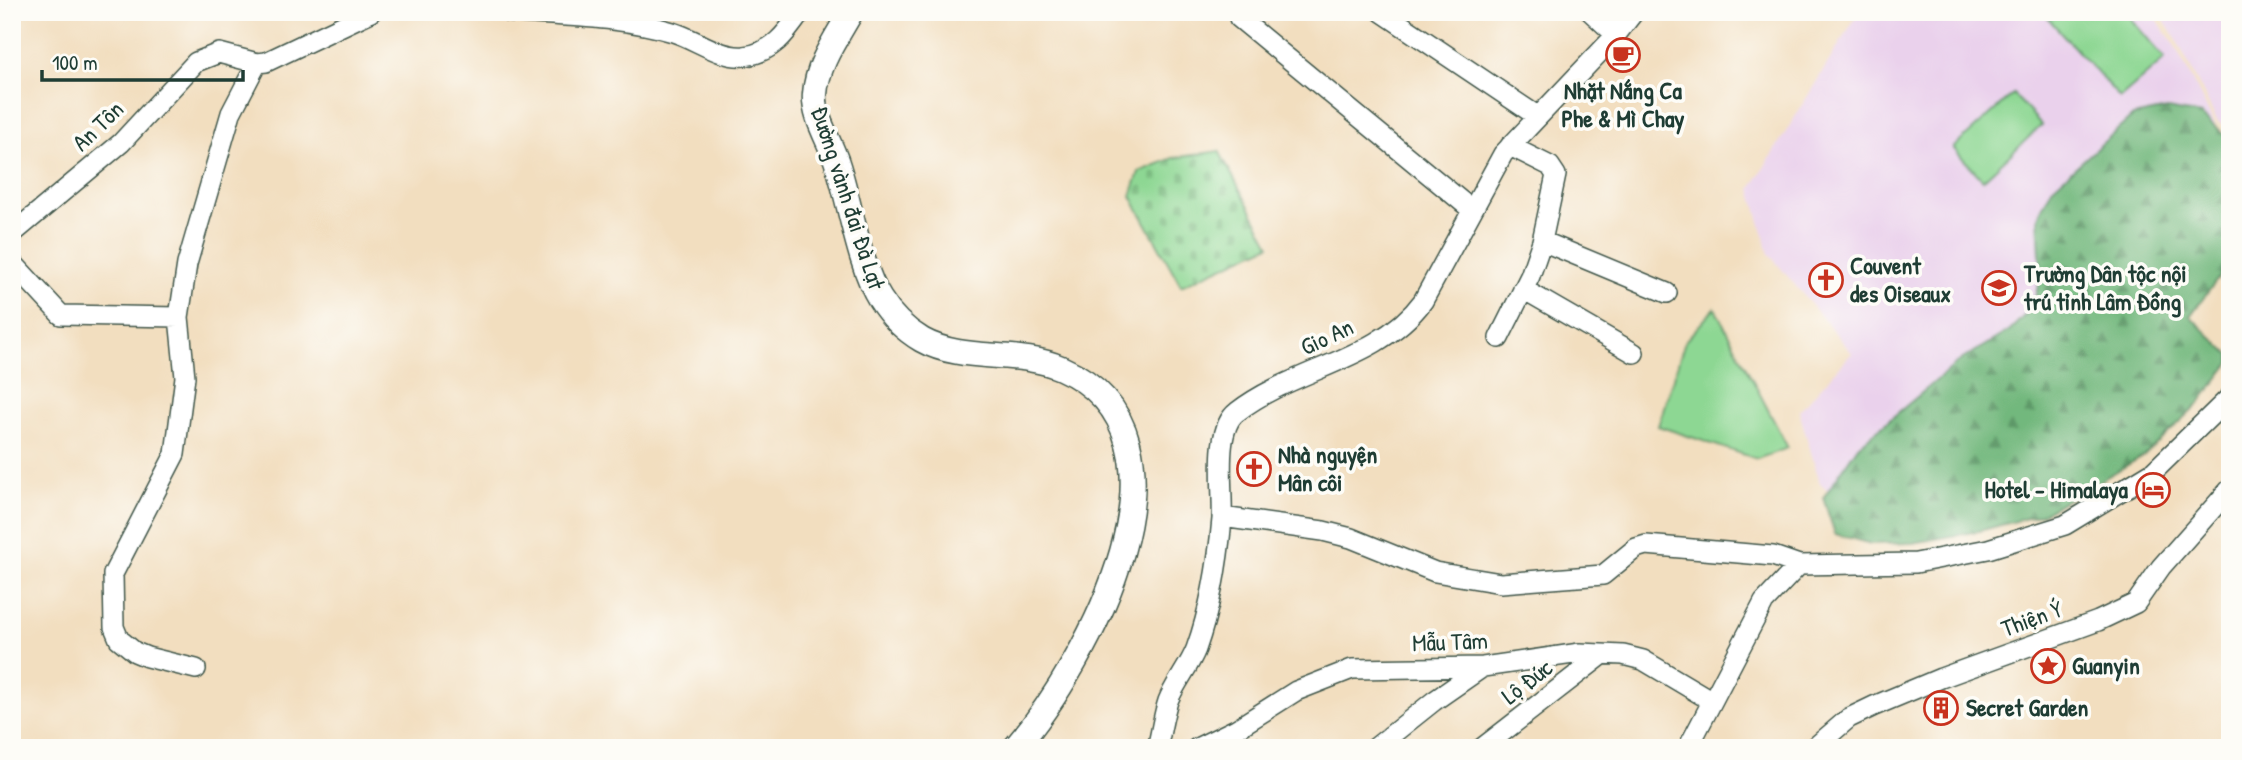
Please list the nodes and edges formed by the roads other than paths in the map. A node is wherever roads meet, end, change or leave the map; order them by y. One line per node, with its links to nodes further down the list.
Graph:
1 (371, 12): 10 (street)
2 (508, 12): 3 (street)
3 (801, 12)
4 (851, 12): 31 (main road, Đường vành đai Đà Lạt)
5 (1239, 12): 13 (street)
6 (1382, 12): 11 (street)
7 (1591, 12): 9 (street)
8 (1634, 12): 9 (street, Gio An)
9 (1616, 35): 11 (street, Gio An)
10 (257, 63): 14 (street, An Tôn); 19 (street)
11 (1536, 116): 12 (street, Gio An)
12 (1510, 146): 13 (street, Gio An); 15 (street)
13 (1472, 210): 24 (street, Gio An)
14 (12, 234)
15 (1542, 241): 17 (street); 18 (street)
16 (12, 262): 19 (street)
17 (1523, 289): 20 (street); 21 (street)
18 (1668, 293)
19 (179, 317): 28 (street)
20 (1499, 338)
21 (1634, 353)
22 (2230, 397): 25 (street)
23 (2230, 489): 38 (street, Thiện Ý)
24 (1222, 517): 25 (street); 32 (street, Gio An)
25 (1799, 565): 29 (street)
26 (1602, 655): 27 (street, Mẫu Tâm); 29 (street, Mẫu Tâm); 36 (street, Lộ Đức)
27 (1483, 667): 30 (street, Mẫu Tâm); 35 (street)
28 (196, 669)
29 (1712, 701): 37 (street)
30 (1237, 741): 33 (street, Mẫu Tâm); 34 (street)
31 (1015, 748)
32 (1157, 748)
33 (1197, 748)
34 (1258, 748)
35 (1376, 748)
36 (1482, 748)
37 (1688, 748)
38 (1814, 748)

